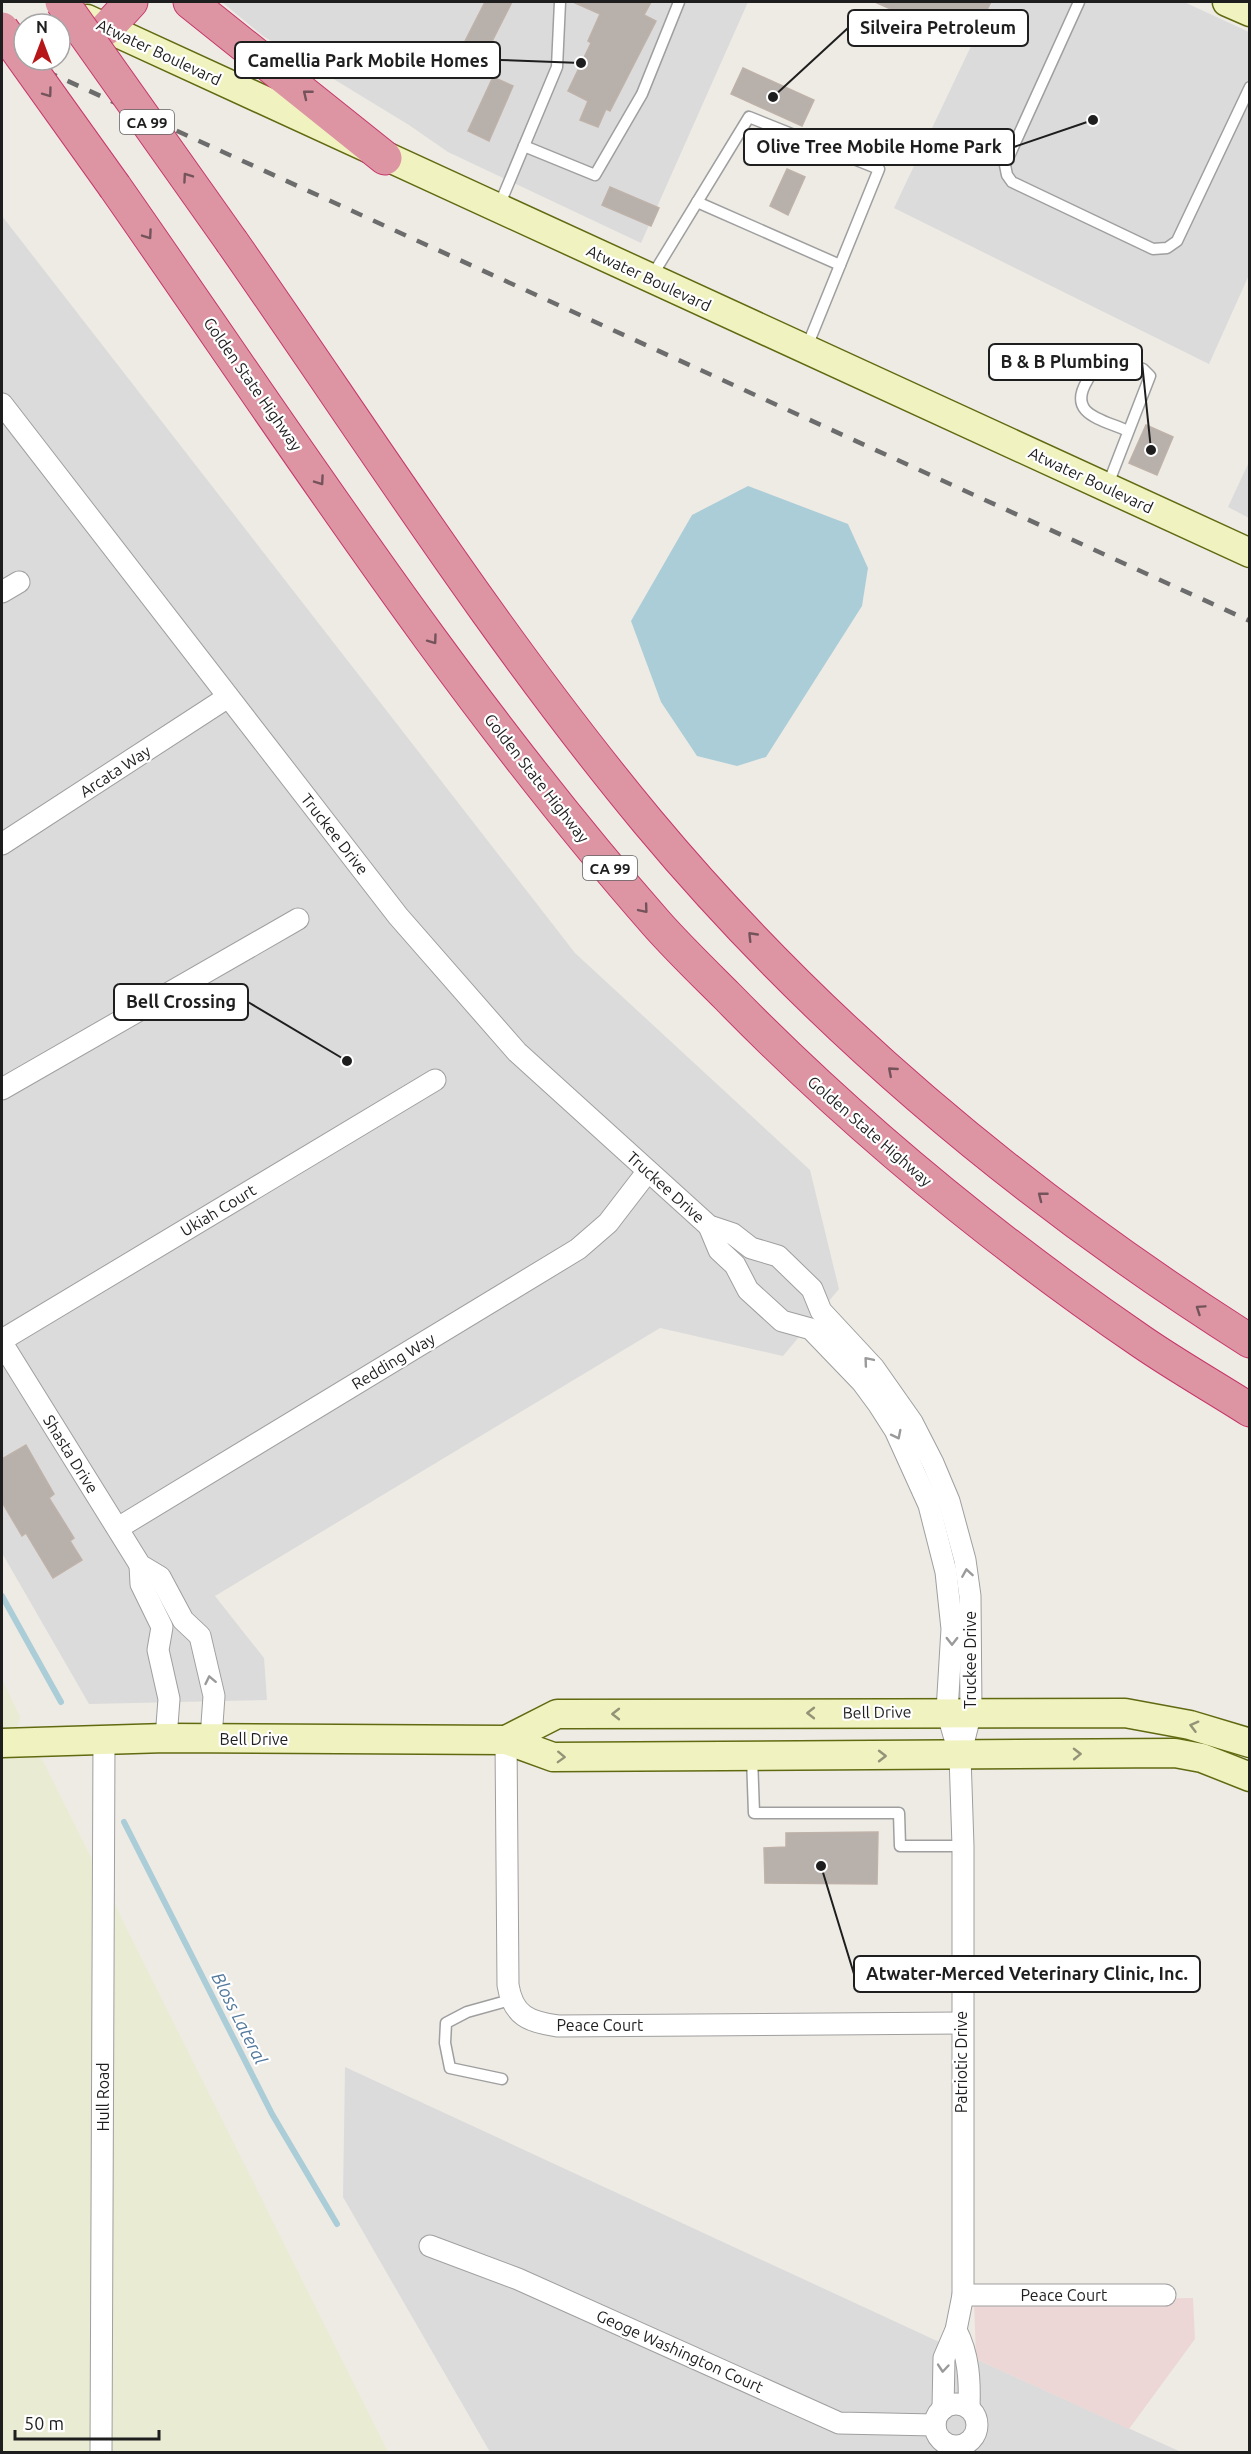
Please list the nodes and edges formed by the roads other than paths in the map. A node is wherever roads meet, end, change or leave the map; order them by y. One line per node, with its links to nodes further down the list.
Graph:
1 (50, 2): 11 (street, Atwater Boulevard)
2 (62, 2): 36 (highway, CA 99, one-way to 2, bridge)
3 (131, 2): 11 (highway)
4 (190, 2): 14 (highway, one-way to 4)
5 (560, 2): 13 (lane)
6 (679, 2): 13 (lane)
7 (1079, 2): 12 (lane)
8 (1227, 2): 9 (street)
9 (1250, 12)
10 (2, 28): 38 (highway, Golden State Highway / CA 99, one-way to 38, bridge)
11 (107, 28): 14 (street, Atwater Boulevard)
12 (1250, 87)
13 (524, 146): 16 (lane)
14 (385, 158): 16 (street, Atwater Boulevard)
15 (697, 202): 17 (lane); 17 (lane); 18 (lane)
16 (498, 209): 18 (street, Atwater Boulevard)
17 (840, 265): 19 (lane)
18 (650, 279): 19 (street, Atwater Boulevard)
19 (805, 350): 22 (street, Atwater Boulevard)
20 (2, 404): 24 (street, Truckee Drive)
21 (1128, 431): 21 (lane); 22 (lane)
22 (1107, 488): 23 (street, Atwater Boulevard)
23 (1250, 553)
24 (228, 697): 25 (street, Arcata Way); 29 (street, Truckee Drive)
25 (2, 844)
26 (298, 919): 28 (street)
27 (435, 1080): 35 (street, Ukiah Court)
28 (2, 1089)
29 (648, 1172): 30 (street, Truckee Drive); 39 (street, Redding Way)
30 (709, 1226): 31 (street, Truckee Drive); 33 (street, Truckee Drive)
31 (778, 1256): 32 (street, Truckee Drive); 33 (street)
32 (812, 1289): 34 (street); 37 (street, Truckee Drive, one-way to 32)
33 (748, 1290): 34 (street, Truckee Drive)
34 (782, 1321): 37 (street, Truckee Drive)
35 (2, 1341): 39 (street, Shasta Drive)
36 (1250, 1341)
37 (886, 1401): 43 (street, Truckee Drive)
38 (1250, 1410)
39 (118, 1528): 40 (street, Shasta Drive)
40 (140, 1565): 41 (street, Shasta Drive); 42 (street, Shasta Drive)
41 (183, 1620): 42 (street); 45 (street, Shasta Drive, one-way to 41)
42 (162, 1627): 44 (street)
43 (959, 1712): 46 (street, Bell Drive, one-way to 46); 49 (street, Bell Drive, one-way to 43); 50 (street, Truckee Drive)
44 (166, 1738): 45 (street, Bell Drive); 47 (street, Bell Drive)
45 (211, 1738): 46 (street, Bell Drive)
46 (506, 1740): 51 (street, Bell Drive, one-way to 51); 54 (street)
47 (104, 1741): 48 (street, Bell Drive); 64 (street, Hull Road)
48 (2, 1743)
49 (1250, 1743)
50 (960, 1756): 51 (street, Bell Drive, one-way to 50); 52 (street, Bell Drive, one-way to 52); 53 (street, Patriotic Drive)
51 (752, 1757): 53 (lane)
52 (1250, 1778)
53 (963, 1846): 55 (street, Patriotic Drive)
54 (510, 2000): 55 (street, Peace Court); 56 (lane)
55 (961, 2023): 58 (street, Patriotic Drive)
56 (502, 2079)
57 (430, 2246): 62 (street, Geoge Washington Court)
58 (963, 2295): 59 (street, Peace Court); 60 (street, Patriotic Drive)
59 (1165, 2295)
60 (956, 2330): 61 (street); 62 (street, Patriotic Drive, one-way to 62)
61 (969, 2408): 62 (street); 63 (street)
62 (939, 2417): 63 (street)
63 (956, 2449)
64 (101, 2452)

